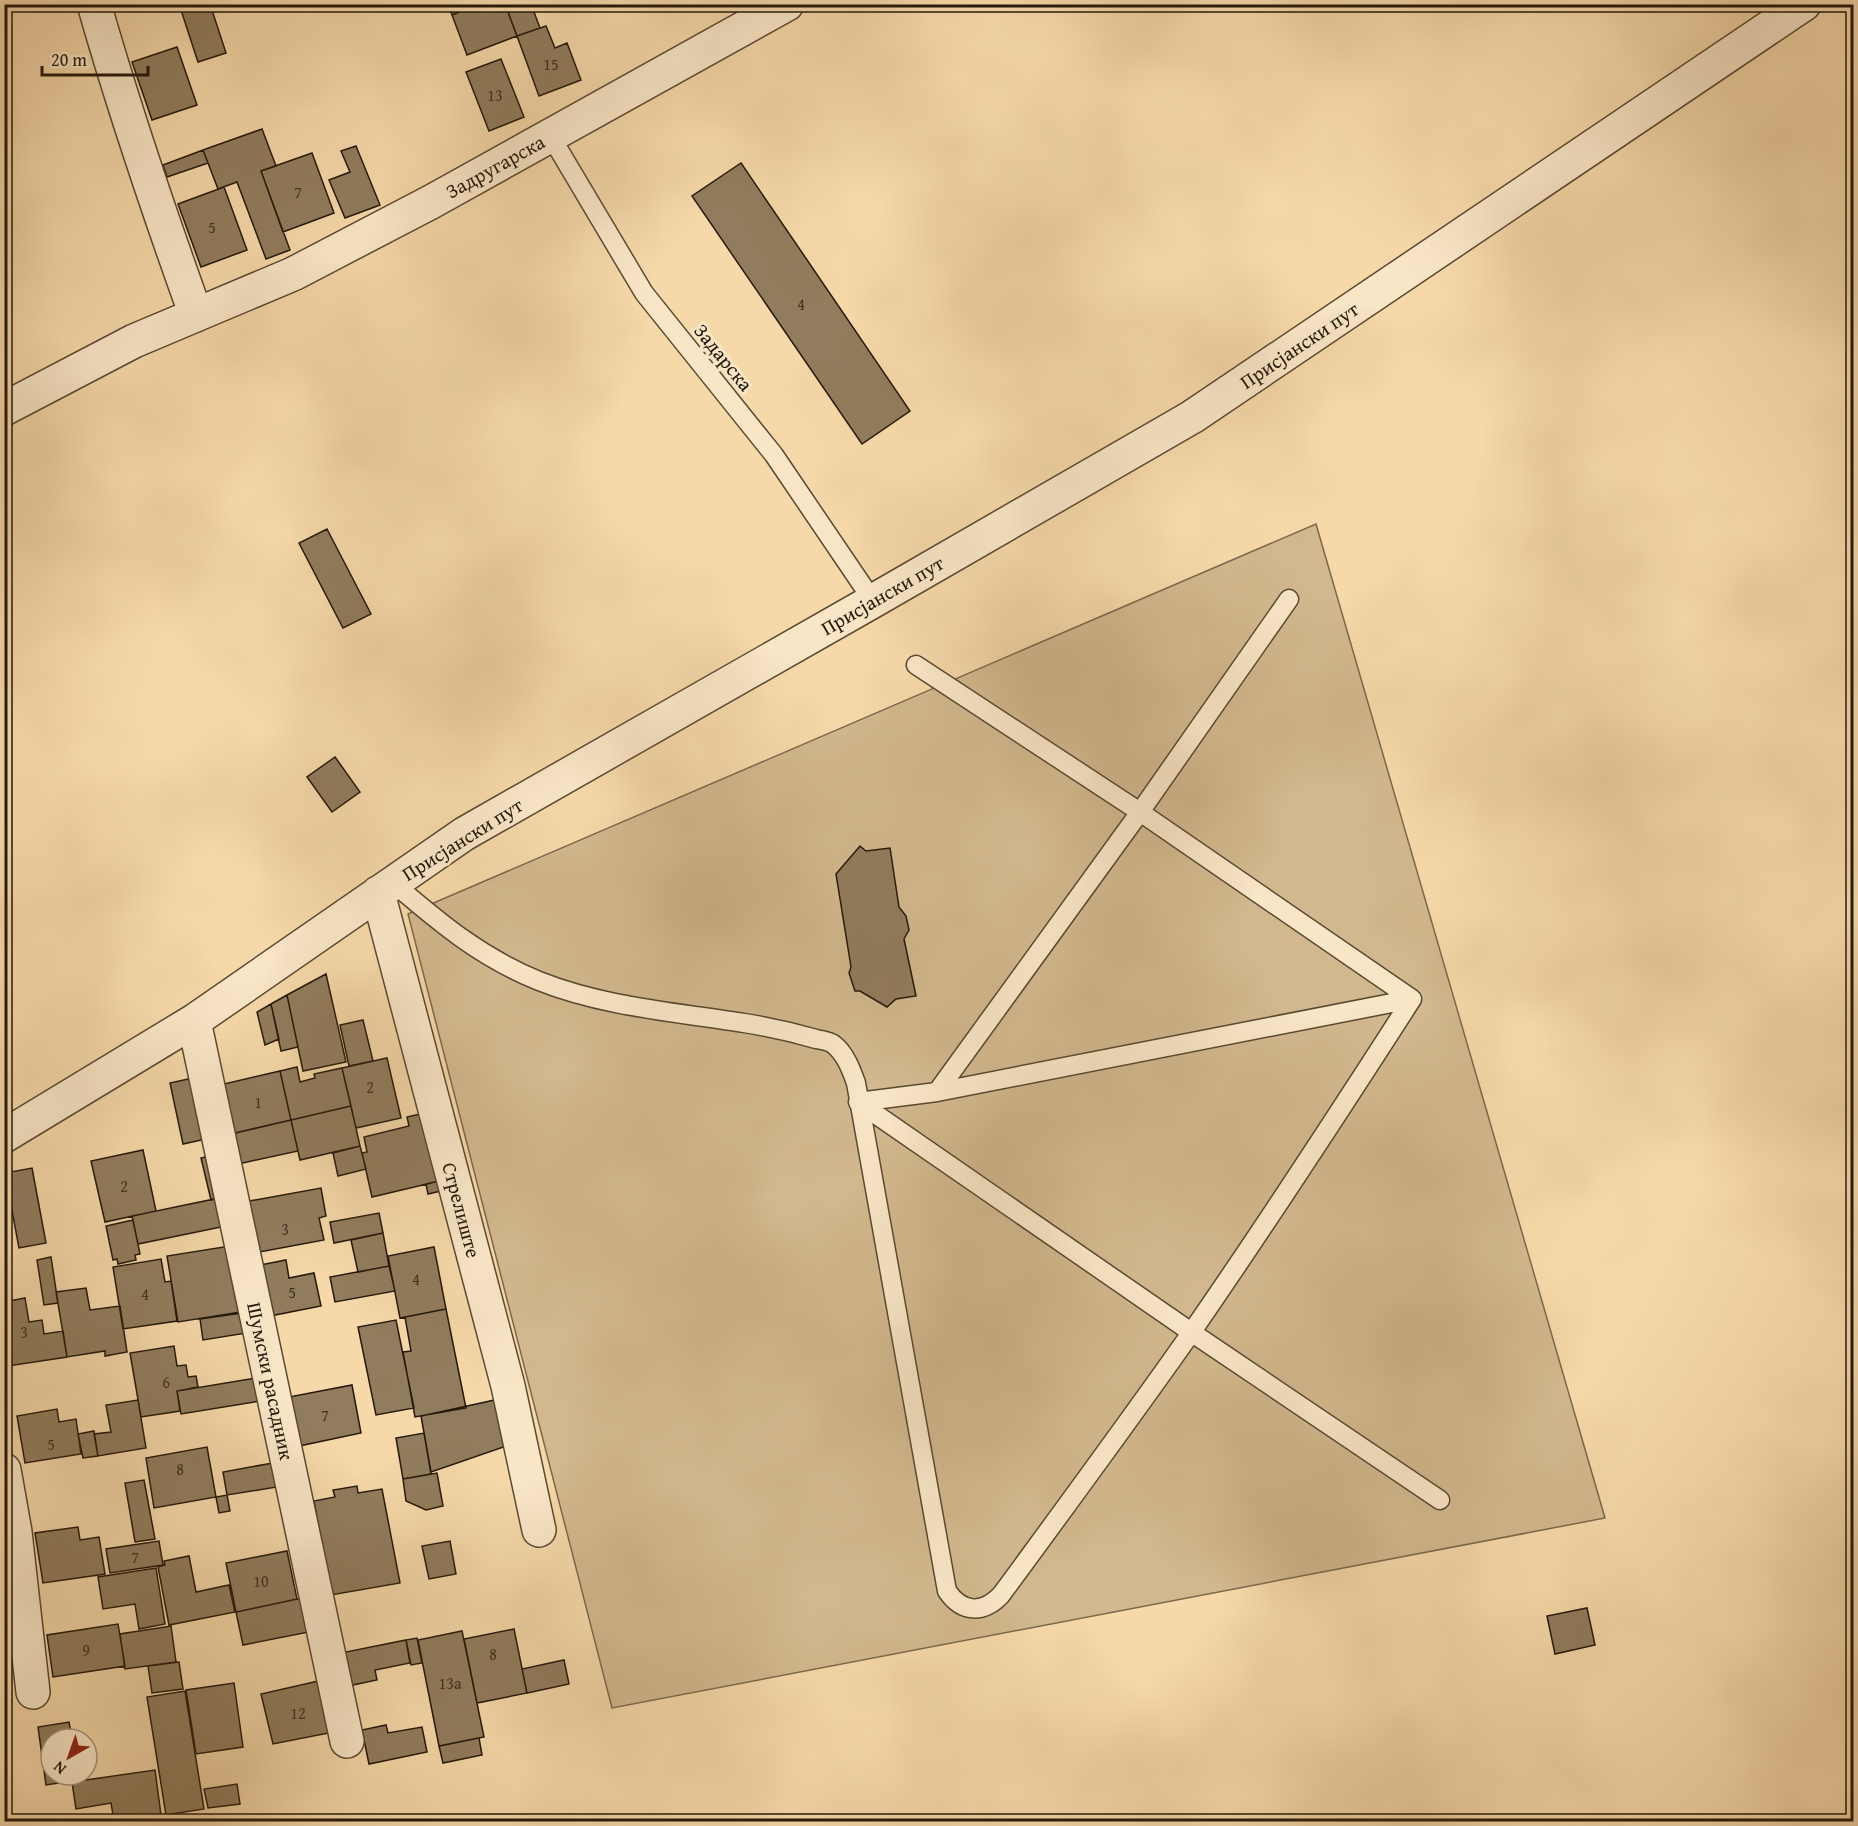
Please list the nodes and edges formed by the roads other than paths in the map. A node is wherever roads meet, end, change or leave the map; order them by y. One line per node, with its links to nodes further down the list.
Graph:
1 (94, 4): 5 (street)
2 (787, 4): 4 (street, Задругарска)
3 (1804, 4): 8 (street, Присјански пут)
4 (550, 135): 5 (street, Задругарска); 8 (lane, Задарска)
5 (196, 315): 6 (street, Задругарска)
6 (4, 409)
7 (1289, 599): 10 (lane)
8 (873, 601): 11 (street, Присјански пут)
9 (916, 665): 10 (lane)
10 (1140, 812): 12 (lane); 14 (lane)
11 (385, 887): 13 (street, Присјански пут); 15 (lane); 20 (street, Стрелиште)
12 (1412, 999): 14 (lane); 17 (lane)
13 (194, 1021): 16 (street, Присјански пут); 22 (street, Шумски расадник)
14 (937, 1092): 15 (lane)
15 (858, 1102): 17 (lane); 17 (lane)
16 (4, 1136)
17 (1191, 1332): 19 (lane)
18 (4, 1470): 21 (street)
19 (1440, 1500)
20 (540, 1530)
21 (33, 1692)
22 (347, 1741)

